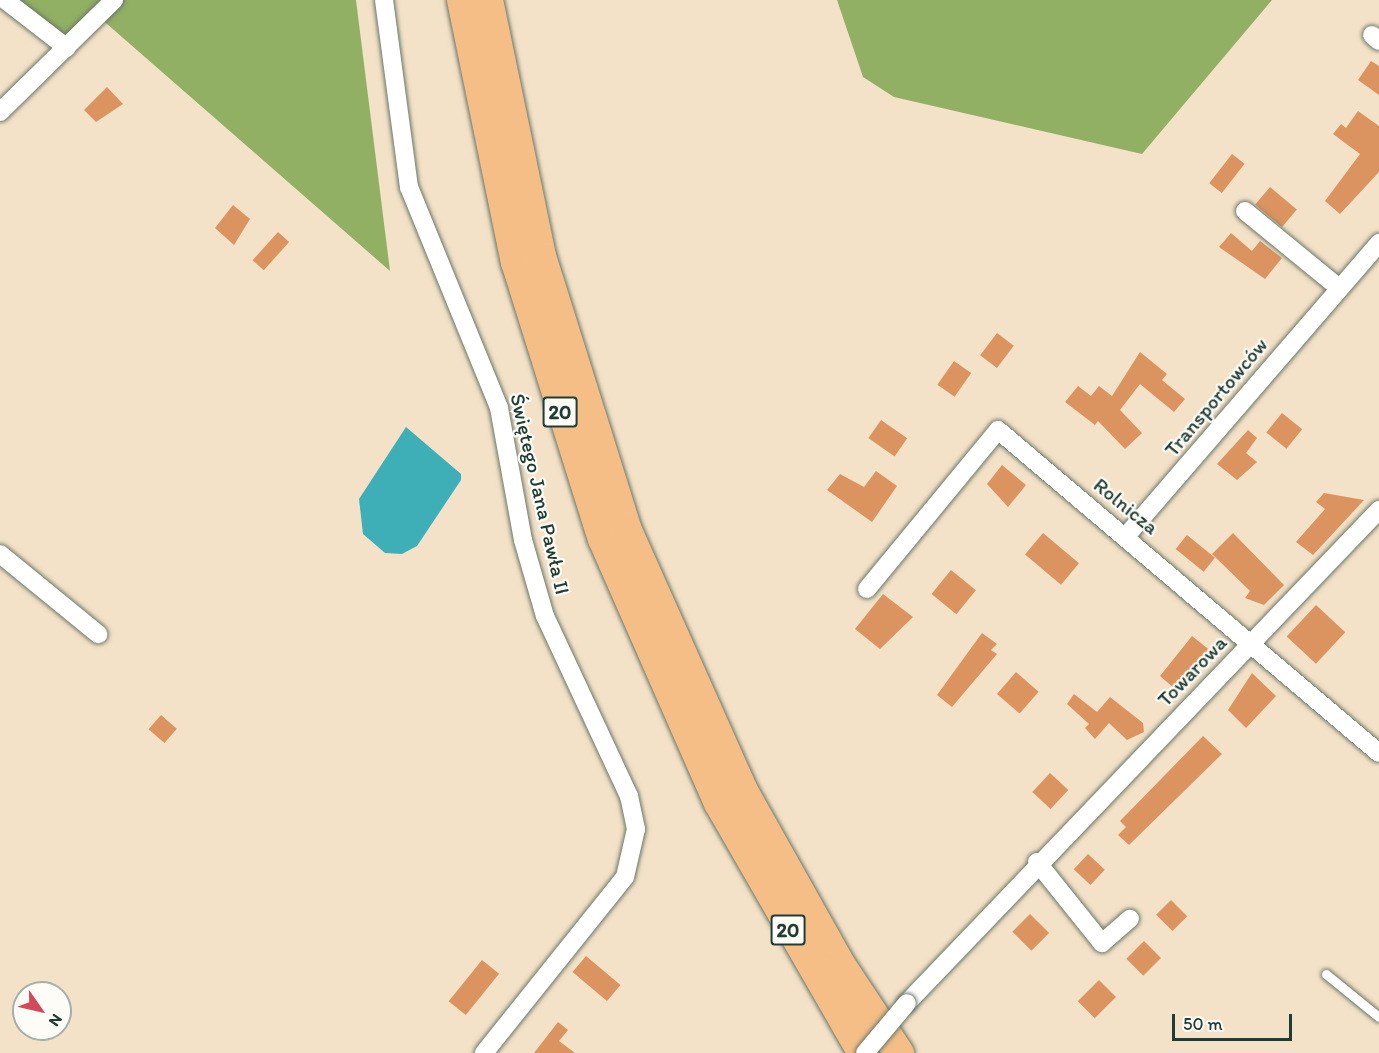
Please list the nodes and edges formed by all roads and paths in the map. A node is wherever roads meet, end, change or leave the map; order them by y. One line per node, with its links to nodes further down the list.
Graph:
1 (5, 0): 6 (street)
2 (114, 0): 6 (street)
3 (384, 0): 22 (street, Świętego Jana Pawła II)
4 (462, 0): 23 (main road, 20)
5 (488, 0): 24 (main road, 20)
6 (67, 48): 7 (street)
7 (0, 112)
8 (1245, 211): 10 (street)
9 (1379, 243): 10 (street, Transportowców)
10 (1339, 288): 12 (street, Transportowców)
11 (1379, 510): 16 (street, Towarowa)
12 (1127, 535): 14 (street, Rolnicza); 16 (street, Rolnicza)
13 (0, 554): 15 (street)
14 (867, 589)
15 (98, 634)
16 (1252, 641): 17 (street, Rolnicza); 18 (street, Towarowa)
17 (1379, 753)
18 (1037, 862): 19 (street); 23 (street, Towarowa, bridge)
19 (1130, 918)
20 (1326, 974): 21 (lane)
21 (1379, 1017)
22 (484, 1053)
23 (864, 1053)
24 (899, 1053)

